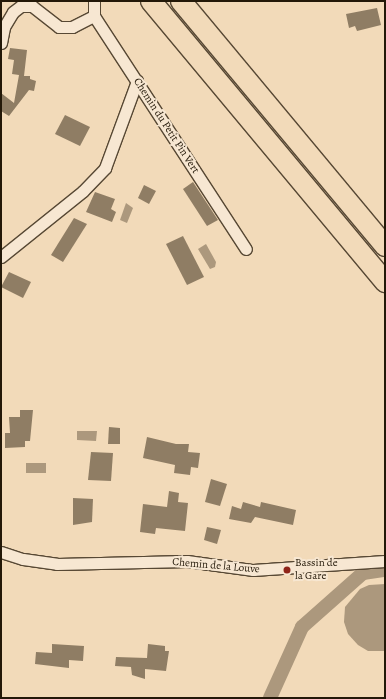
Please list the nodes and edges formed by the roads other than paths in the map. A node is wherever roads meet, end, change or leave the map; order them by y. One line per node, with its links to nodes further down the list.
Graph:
1 (94, 1): 4 (street)
2 (151, 1): 10 (highway)
3 (181, 1): 7 (highway)
4 (94, 16): 5 (street); 6 (street, Chemin du Petit Pin Vert)
5 (1, 43)
6 (137, 81): 8 (street, Chemin du Petit Pin Vert); 9 (street)
7 (385, 246)
8 (246, 249)
9 (1, 258)
10 (385, 282)
11 (1, 552): 12 (street, Chemin de la Louve)
12 (385, 561)

